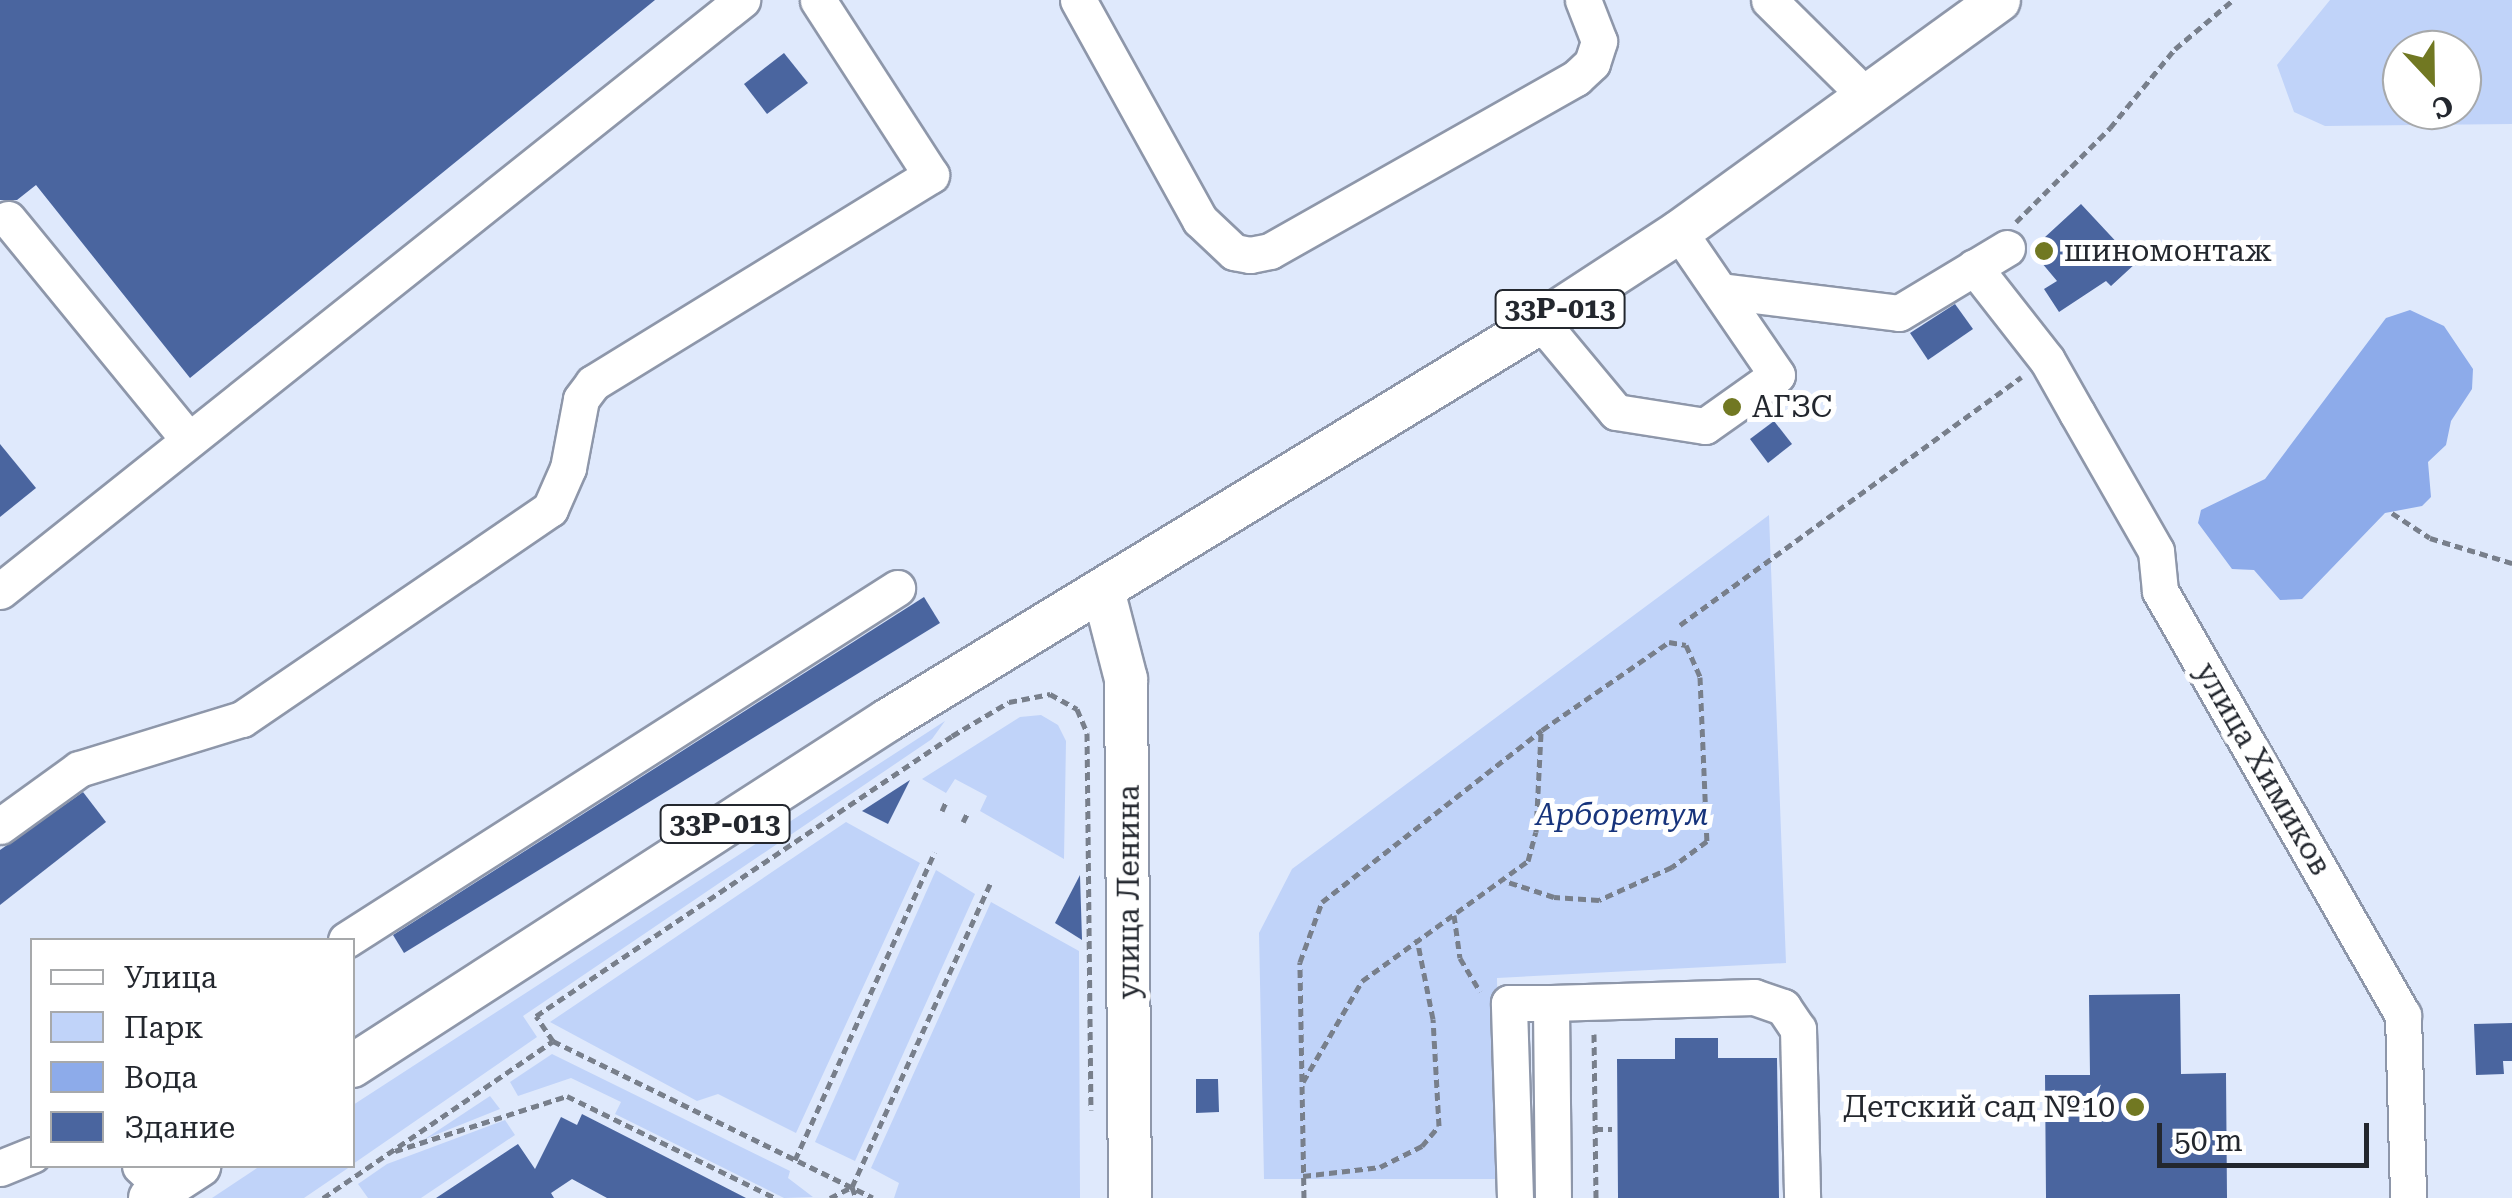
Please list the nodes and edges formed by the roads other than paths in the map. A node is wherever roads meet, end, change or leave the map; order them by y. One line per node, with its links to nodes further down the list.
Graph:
1 (742, 0): 14 (street)
2 (818, 0): 18 (street)
3 (1078, 0): 4 (street)
4 (1584, 0)
5 (1769, 0): 7 (street)
6 (1999, 0): 7 (main road, 33Р-013)
7 (1867, 97): 9 (main road, 33Р-013)
8 (8, 220): 14 (street)
9 (1679, 232): 12 (street); 13 (main road, 33Р-013)
10 (2007, 248): 11 (street)
11 (1974, 268): 12 (street); 28 (street, улица Химиков)
12 (1720, 291): 13 (street)
13 (1542, 322): 16 (main road, 33Р-013)
14 (187, 438): 17 (street)
15 (896, 588): 19 (street)
16 (1103, 590): 21 (main road, 33Р-013); 24 (main road, улица Ленина)
17 (0, 592)
18 (0, 826)
19 (349, 938)
20 (1551, 1003): 25 (street); 26 (street); 27 (street)
21 (355, 1064)
22 (30, 1157): 23 (street)
23 (0, 1168)
24 (1130, 1198)
25 (1515, 1198)
26 (1553, 1198)
27 (1802, 1198)
28 (2408, 1198)

